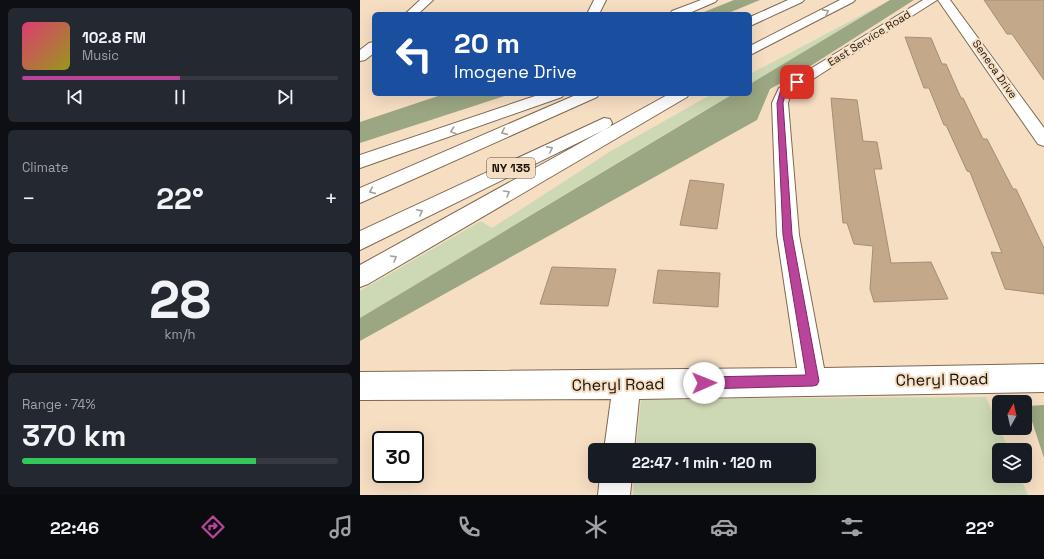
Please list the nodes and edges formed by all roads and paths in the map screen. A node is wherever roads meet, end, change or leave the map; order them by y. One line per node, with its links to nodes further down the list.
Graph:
1 (427, 0): 8 (main road)
2 (600, 0): 9 (main road)
3 (711, 0): 10 (main road)
4 (798, 0): 11 (main road)
5 (850, 0): 12 (main road, one-way to 5)
6 (931, 0): 27 (main road, East Service Road)
7 (944, 0): 21 (main road, Seneca Drive)
8 (413, 12)
9 (594, 12)
10 (681, 12)
11 (752, 21)
12 (803, 25): 14 (main road); 15 (main road)
13 (372, 48): 16 (main road)
14 (752, 50)
15 (752, 54)
16 (360, 57)
17 (550, 96): 22 (main road, one-way to 22)
18 (586, 96): 23 (main road, NY 135, one-way to 23)
19 (659, 96): 24 (main road, NY 135, one-way to 19)
20 (677, 96): 25 (main road, one-way to 20)
21 (1044, 140)
22 (360, 162)
23 (360, 196)
24 (360, 241)
25 (360, 277)
26 (1044, 378): 27 (main road, Cheryl Road)
27 (813, 381): 28 (main road, Cheryl Road)
28 (627, 385): 29 (main road, Cheryl Road); 30 (main road)
29 (360, 386)
30 (620, 443)
31 (615, 483): 32 (main road)
32 (614, 495)

